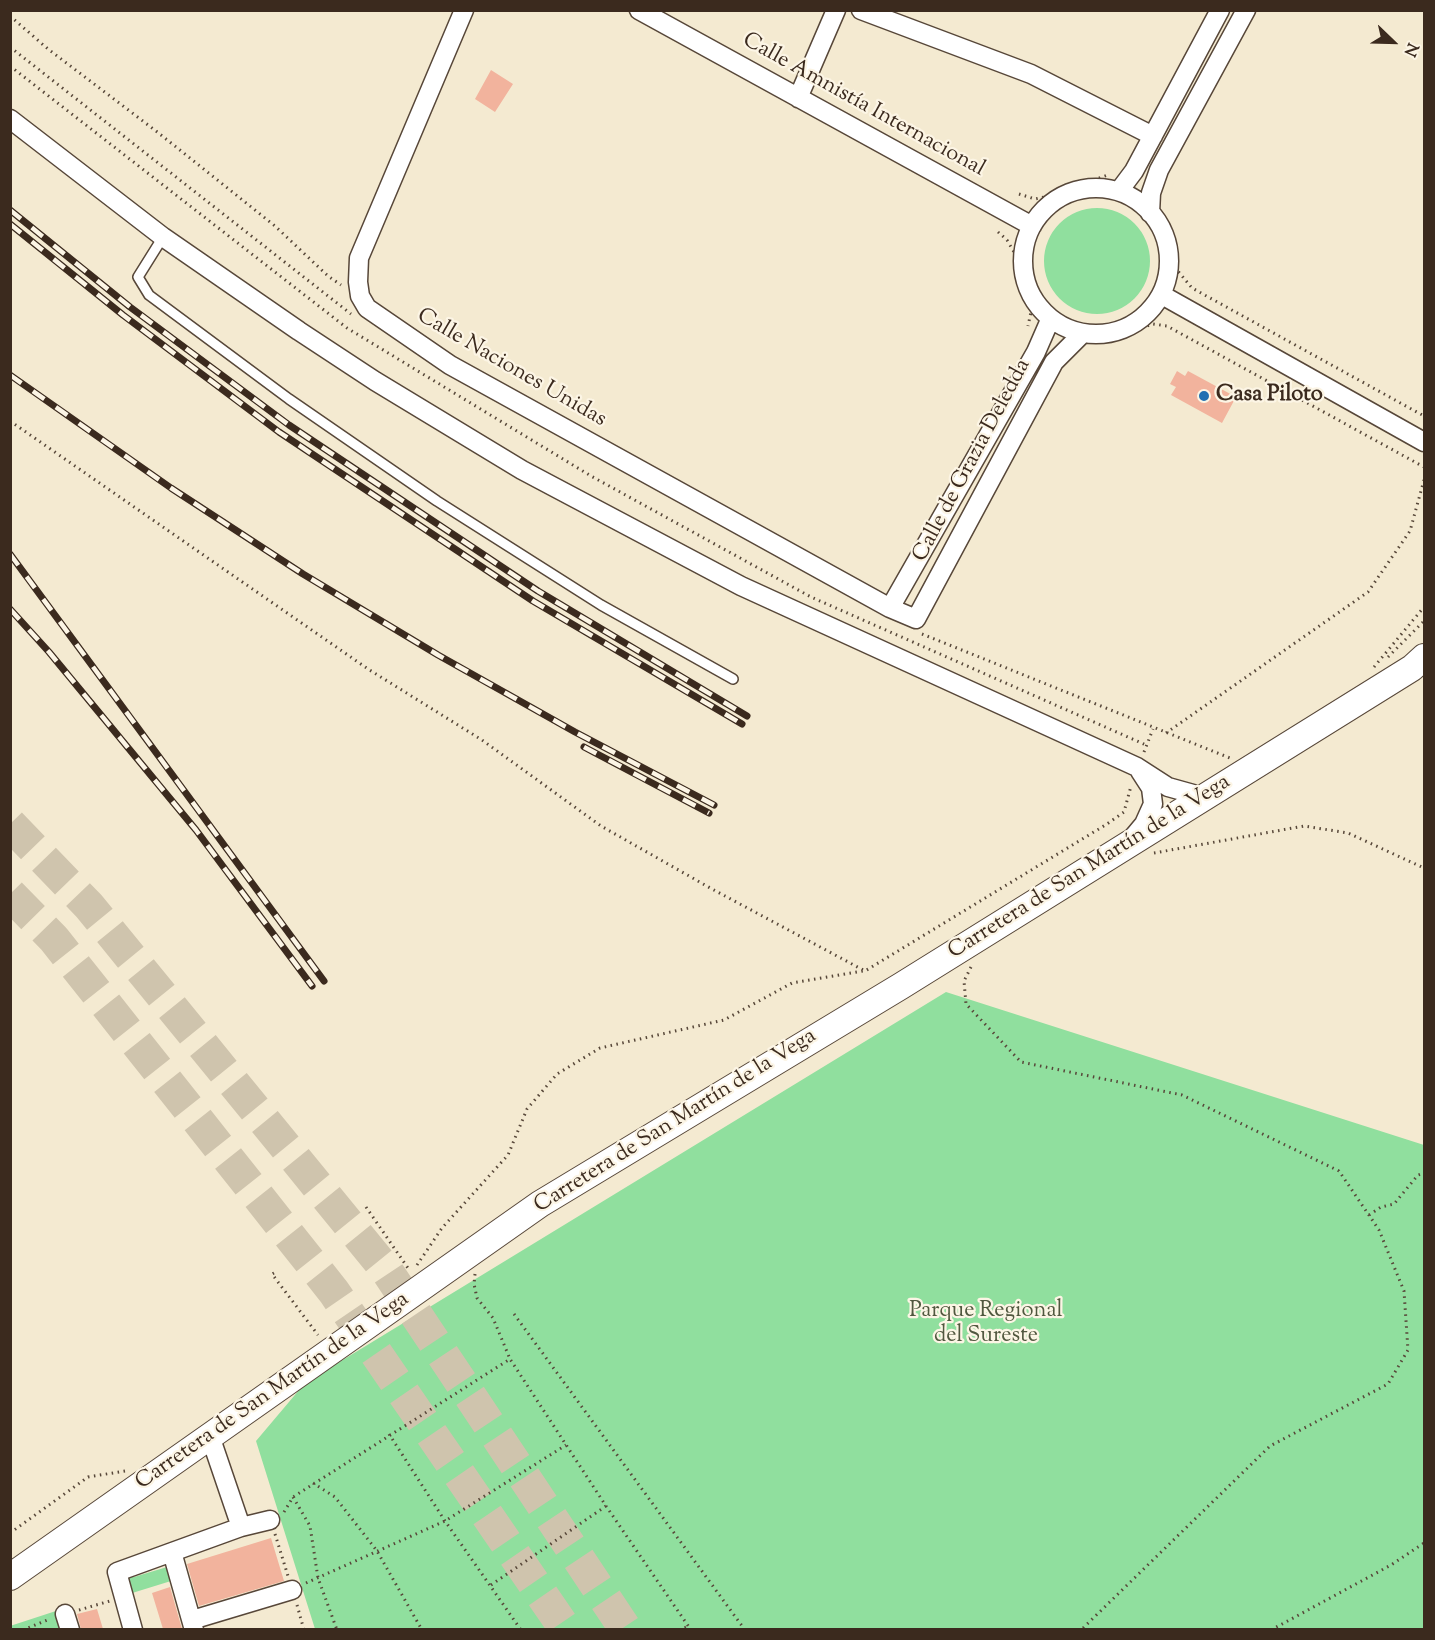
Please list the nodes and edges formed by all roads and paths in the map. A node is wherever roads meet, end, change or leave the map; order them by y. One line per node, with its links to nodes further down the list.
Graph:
1 (464, 10): 19 (street)
2 (639, 10): 8 (street, Calle Amnistía Internacional)
3 (836, 10): 8 (street)
4 (861, 10): 10 (street)
5 (1220, 10): 10 (street)
6 (1246, 10): 14 (street)
7 (10, 16): 19 (path)
8 (798, 98): 15 (street, Calle Amnistía Internacional)
9 (10, 119): 17 (street)
10 (1153, 136): 12 (street)
11 (1111, 173): 13 (path)
12 (1119, 191): 14 (street); 15 (street)
13 (1019, 194)
14 (1157, 214): 18 (street); 23 (path)
15 (1032, 226): 20 (street)
16 (998, 232): 21 (path)
17 (164, 237): 34 (lane); 39 (street)
18 (1162, 295): 22 (street); 25 (street)
19 (360, 296): 29 (street, Calle Naciones Unidas)
20 (1050, 320): 22 (street); 29 (street, Calle de Grazia Deledda)
21 (1024, 334)
22 (1084, 340): 26 (path); 30 (street, Calle de Grazia Deledda)
23 (1425, 416)
24 (10, 421): 44 (path)
25 (1425, 442)
26 (1425, 466)
27 (1425, 480): 37 (path)
28 (1425, 607): 31 (path)
29 (890, 608): 30 (street, Calle Naciones Unidas)
30 (916, 619)
31 (1425, 621)
32 (1425, 640): 35 (street, Carretera de San Martín de la Vega)
33 (1425, 657): 35 (street, Carretera de San Martín de la Vega)
34 (733, 679)
35 (1363, 698): 40 (street, Carretera de San Martín de la Vega)
36 (1154, 729): 37 (path)
37 (1166, 734): 38 (path)
38 (1239, 757)
39 (1135, 773): 40 (street); 41 (street); 44 (path)
40 (1204, 797): 41 (street, Carretera de San Martín de la Vega)
41 (1136, 850): 42 (path); 48 (street, Carretera de San Martín de la Vega)
42 (1425, 868)
43 (973, 963): 47 (path)
44 (865, 971): 46 (path)
45 (1425, 1173): 47 (path)
46 (366, 1207)
47 (1369, 1215): 79 (path)
48 (478, 1247): 51 (street, Carretera de San Martín de la Vega); 52 (path)
49 (274, 1273): 51 (path)
50 (513, 1314): 78 (path)
51 (330, 1351): 54 (street, Carretera de San Martín de la Vega)
52 (510, 1359): 53 (path); 55 (path)
53 (389, 1434): 57 (path); 61 (path)
54 (210, 1436): 62 (street); 67 (street, Carretera de San Martín de la Vega)
55 (566, 1445): 59 (path); 61 (path)
56 (128, 1470): 63 (path)
57 (313, 1484): 58 (path); 65 (path)
58 (293, 1497): 60 (path); 68 (path)
59 (606, 1506): 69 (path); 72 (path)
60 (270, 1520): 62 (street)
61 (445, 1521): 65 (path); 69 (path)
62 (241, 1527): 66 (street)
63 (10, 1533)
64 (1425, 1543): 80 (path)
65 (377, 1551): 68 (path); 75 (path)
66 (172, 1552): 71 (street); 73 (street)
67 (10, 1577)
68 (318, 1578): 70 (path); 74 (path)
69 (491, 1585): 76 (path)
70 (292, 1590): 71 (street)
71 (193, 1625)
72 (690, 1628): 77 (path)
73 (133, 1629)
74 (337, 1629)
75 (422, 1629)
76 (521, 1629)
77 (679, 1629)
78 (745, 1629)
79 (1081, 1629)
80 (1271, 1629)

